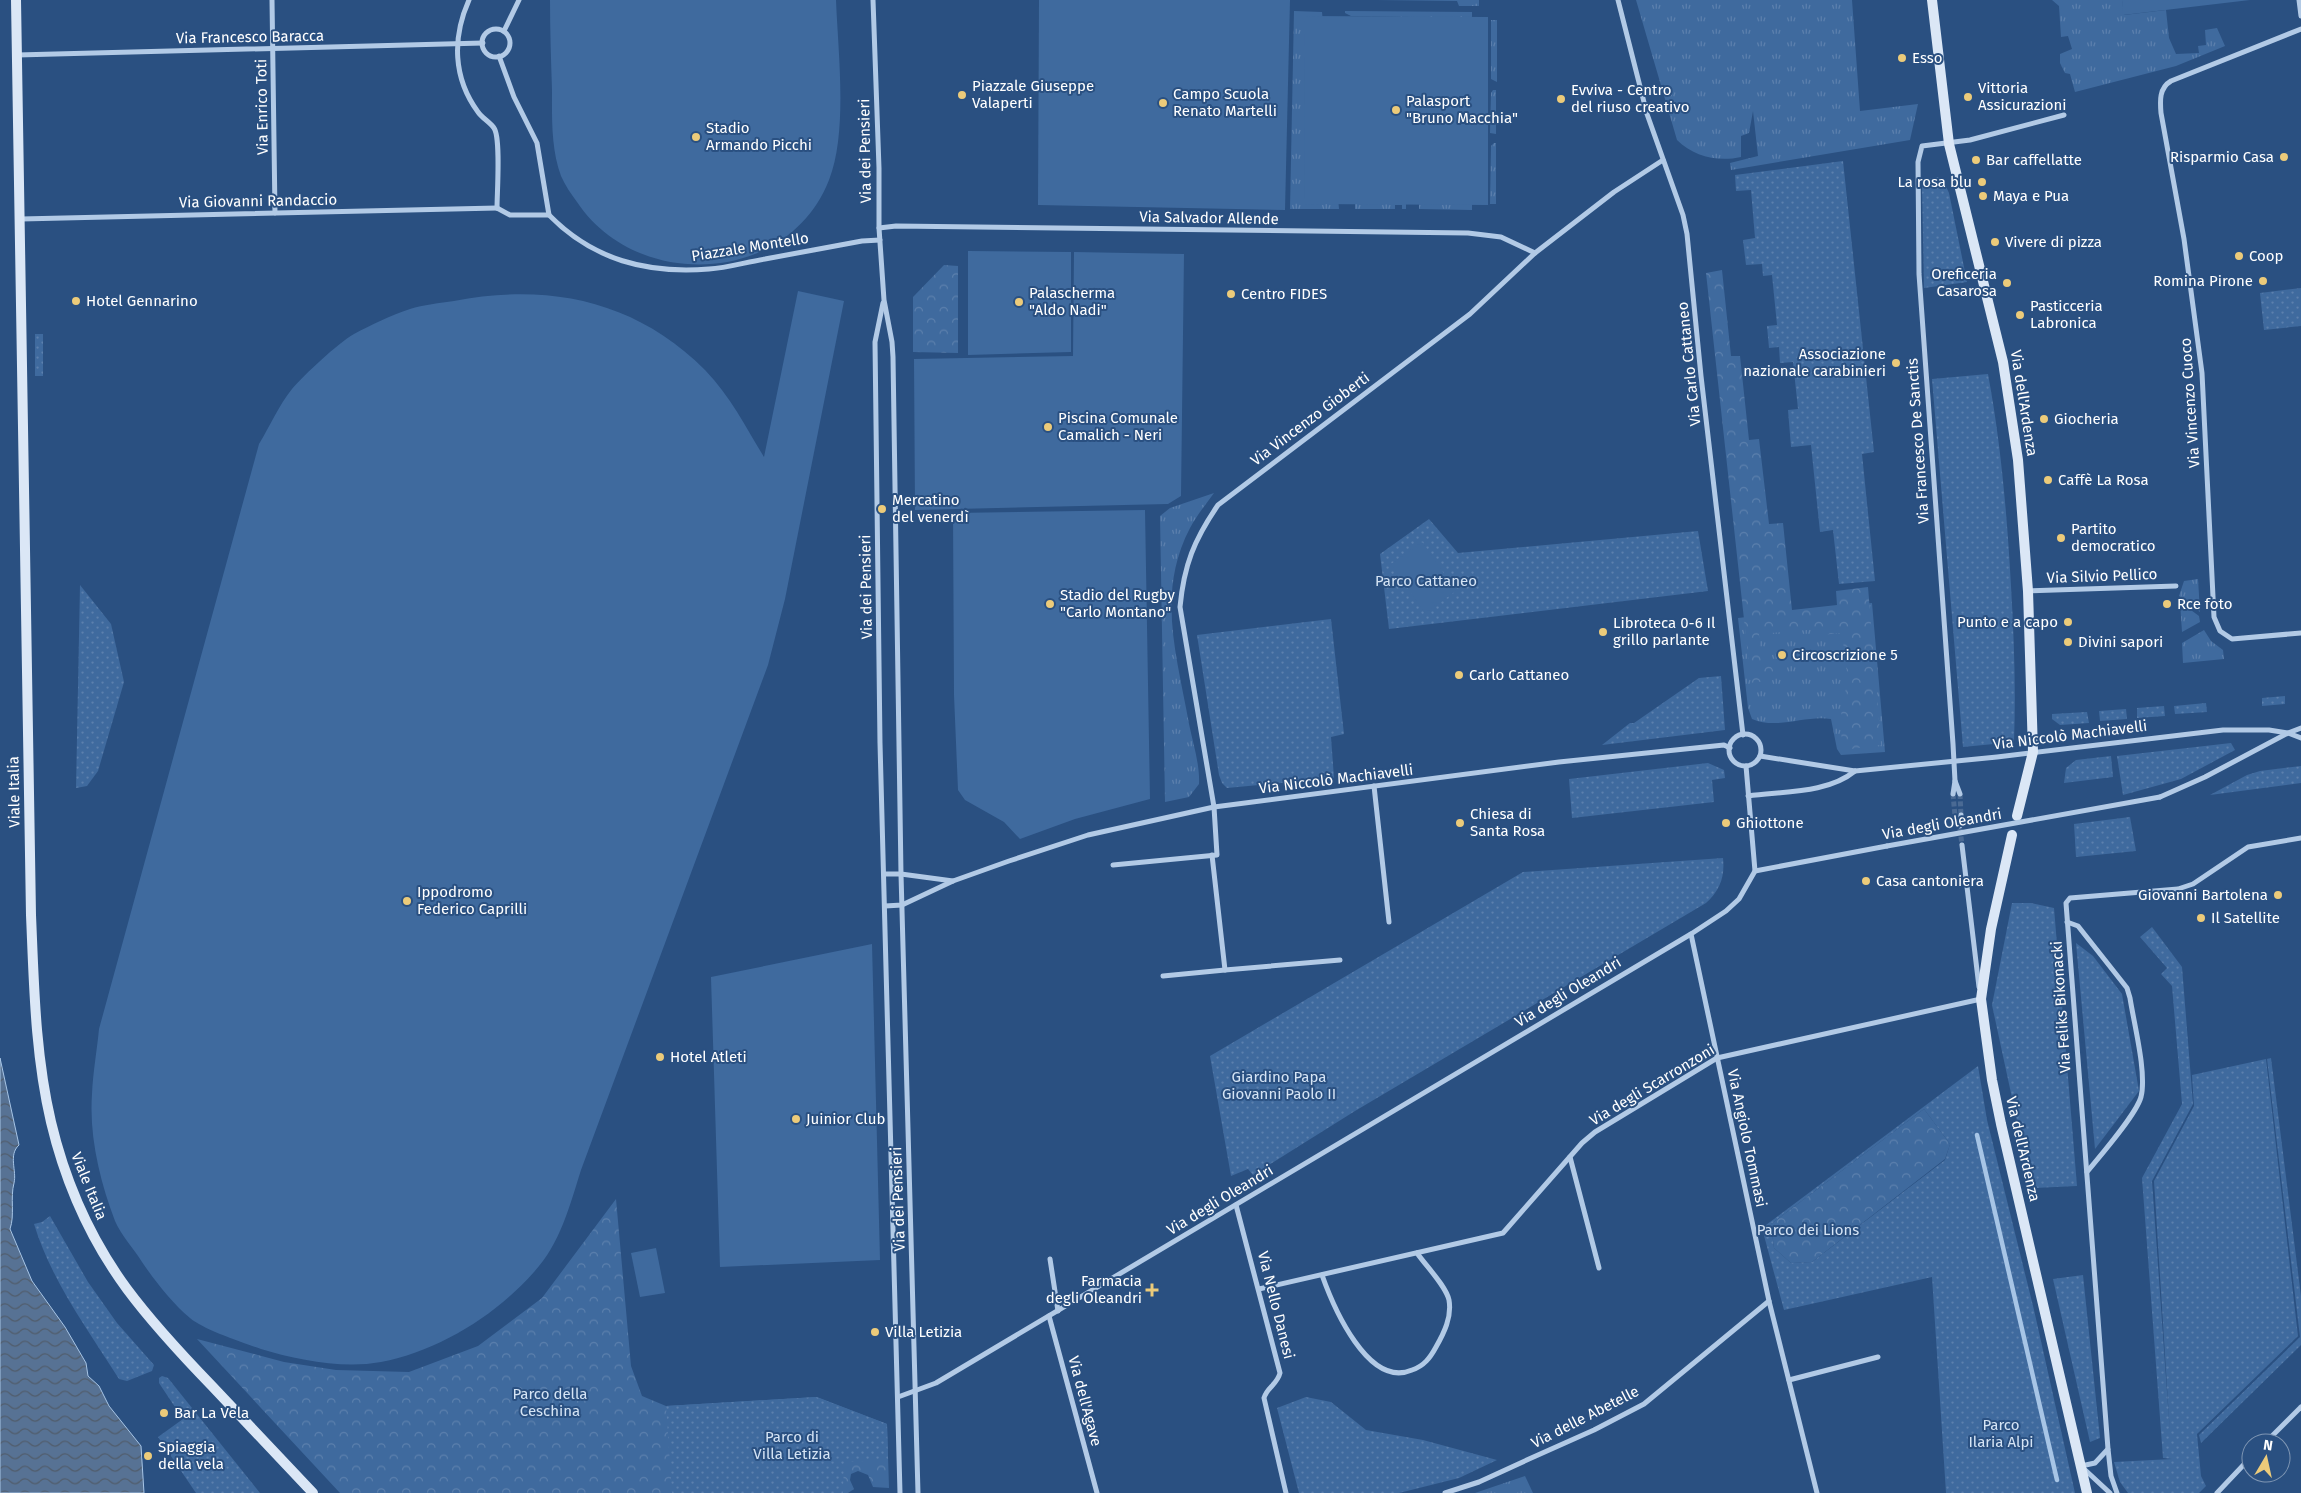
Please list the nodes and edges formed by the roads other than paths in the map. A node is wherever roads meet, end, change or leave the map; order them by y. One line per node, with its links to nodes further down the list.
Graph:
1 (16, 0): 15 (main road, Viale Italia)
2 (272, 0): 14 (street, Via Enrico Toti)
3 (469, 0): 13 (street)
4 (518, 0): 11 (street)
5 (873, 0): 24 (street, Via dei Pensieri)
6 (1618, 0): 19 (street, Via Carlo Cattaneo)
7 (1932, 0): 18 (main road, Via dell'Ardenza)
8 (2299, 0): 9 (street)
9 (2301, 16)
10 (2301, 29): 30 (street, Via Vincenzo Cuoco)
11 (504, 32): 12 (street); 16 (street)
12 (483, 43): 13 (street, Via Francesco Baracca); 16 (street)
13 (456, 44): 14 (street, Via Francesco Baracca); 20 (street)
14 (274, 49): 15 (street, Via Francesco Baracca); 21 (street, Via Enrico Toti)
15 (17, 55): 23 (main road, Viale Italia)
16 (499, 56): 22 (street)
17 (2064, 115): 18 (street)
18 (1949, 144): 29 (main road, Via dell'Ardenza); 38 (street, Via Francesco De Sanctis)
19 (1663, 160): 26 (street, Via Vincenzo Gioberti); 33 (street, Via Carlo Cattaneo)
20 (496, 208): 21 (street, Via Giovanni Randaccio); 22 (street)
21 (275, 213): 23 (street, Via Giovanni Randaccio)
22 (549, 215): 25 (street, Piazzale Montello)
23 (21, 219): 87 (main road, Viale Italia)
24 (879, 228): 25 (street, Via dei Pensieri); 26 (street, Via Salvador Allende)
25 (880, 240): 27 (street, Via dei Pensieri)
26 (1535, 253): 46 (street, Via Vincenzo Gioberti)
27 (884, 300): 54 (street, Via dei Pensieri); 55 (street, Via dei Pensieri)
28 (2176, 586): 29 (street, Via Silvio Pellico)
29 (2028, 591): 36 (main road, Via dell'Ardenza)
30 (2301, 633)
31 (2301, 728): 32 (street, Via Niccolò Machiavelli)
32 (2288, 733): 34 (street, Via Niccolò Machiavelli); 36 (street, Via Niccolò Machiavelli); 53 (street, Via degli Oleandri, bridge)
33 (1743, 735): 35 (street); 37 (street)
34 (2301, 738)
35 (1730, 748): 39 (street); 42 (street, Via Niccolò Machiavelli)
36 (2033, 752): 38 (street, Via Niccolò Machiavelli); 47 (main road, Via dell'Ardenza)
37 (1760, 756): 39 (street); 40 (street, Via Niccolò Machiavelli)
38 (1954, 762): 40 (street, Via Niccolò Machiavelli); 41 (street)
39 (1746, 766): 45 (street)
40 (1855, 771): 45 (street, Via Niccolò Machiavelli)
41 (1955, 781): 43 (street); 44 (street)
42 (1374, 786): 46 (street, Via Niccolò Machiavelli); 59 (street)
43 (1953, 794)
44 (1960, 794)
45 (1748, 796): 53 (street)
46 (1214, 807): 51 (street, Via Vincenzo Gioberti); 56 (street, Via Niccolò Machiavelli)
47 (2017, 816)
48 (2012, 836): 65 (main road, Via dell'Ardenza)
49 (2301, 838): 60 (street)
50 (1962, 845): 65 (street)
51 (1212, 856): 52 (street); 63 (street)
52 (1113, 865)
53 (1755, 871): 61 (street, Via degli Oleandri)
54 (884, 874): 55 (street); 58 (street, Via dei Pensieri)
55 (901, 874): 56 (street, Via Niccolò Machiavelli); 57 (street, Via dei Pensieri)
56 (954, 881): 57 (street, Via Niccolò Machiavelli)
57 (902, 905): 58 (street); 80 (street, Via dei Pensieri)
58 (885, 906): 81 (street, Via dei Pensieri)
59 (1389, 922)
60 (2067, 922): 68 (street, Via Feliks Bikonacki); 68 (street, Via Feliks Bikonacki)
61 (1691, 934): 66 (street, Via Angiolo Tommasi); 69 (street, Via degli Oleandri)
62 (1340, 960): 63 (street)
63 (1225, 970): 64 (street)
64 (1163, 976)
65 (1981, 999): 66 (street, Via degli Scarronzoni); 85 (main road, Via dell'Ardenza)
66 (1717, 1058): 67 (street, Via degli Scarronzoni); 75 (street, Via Angiolo Tommasi)
67 (1570, 1157): 70 (street, Via degli Scarronzoni); 72 (street)
68 (2087, 1172): 84 (street, Via Feliks Bikonacki)
69 (1236, 1205): 74 (street, Via Nello Danesi); 76 (street, Via degli Oleandri)
70 (1417, 1253): 73 (street, Via degli Scarronzoni); 73 (street)
71 (1050, 1259): 76 (street)
72 (1599, 1268)
73 (1322, 1275): 74 (street, Via degli Scarronzoni)
74 (1259, 1289): 91 (street, Via Nello Danesi)
75 (1769, 1302): 79 (street, Via Angiolo Tommasi); 92 (street, Via delle Abetelle)
76 (1058, 1311): 77 (street, Via degli Oleandri)
77 (1049, 1316): 80 (street, Via degli Oleandri); 90 (street, Via dell'Agave)
78 (1878, 1357): 79 (street)
79 (1789, 1380): 93 (street, Via Angiolo Tommasi)
80 (916, 1391): 81 (street, Via degli Oleandri); 89 (street, Via dei Pensieri)
81 (898, 1397): 88 (street, Via dei Pensieri)
82 (2301, 1407): 83 (street)
83 (2275, 1433)
84 (2108, 1449): 85 (street); 96 (street, Via Feliks Bikonacki)
85 (2081, 1466): 94 (main road, Via dell'Ardenza); 95 (street)
86 (2241, 1468): 97 (street)
87 (313, 1493)
88 (900, 1493)
89 (918, 1493)
90 (1097, 1493)
91 (1286, 1493)
92 (1445, 1493)
93 (1817, 1493)
94 (2087, 1493)
95 (2110, 1493)
96 (2117, 1493)
97 (2217, 1493)

